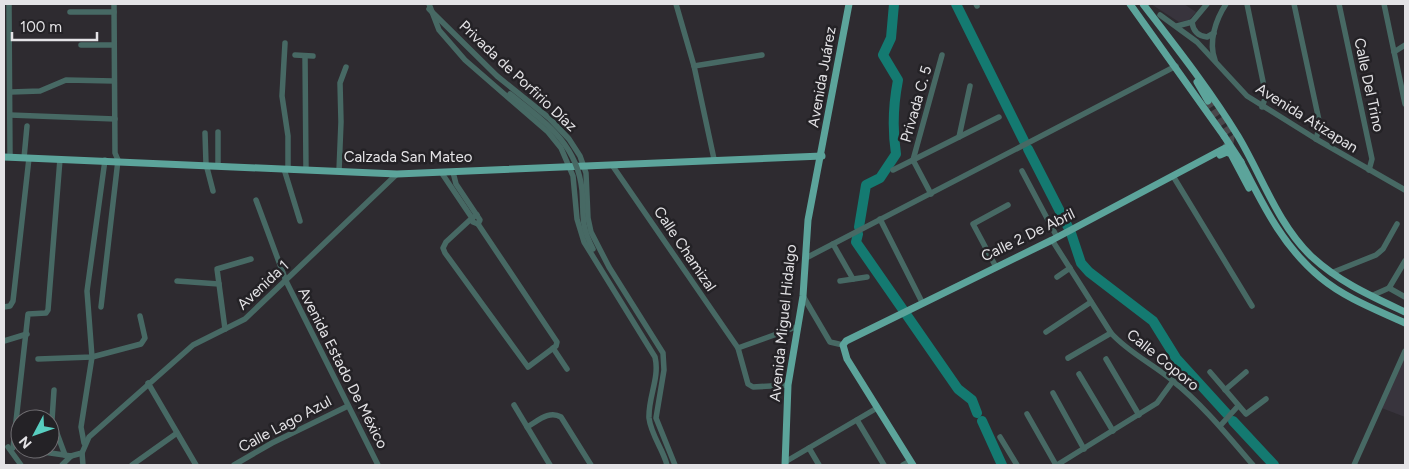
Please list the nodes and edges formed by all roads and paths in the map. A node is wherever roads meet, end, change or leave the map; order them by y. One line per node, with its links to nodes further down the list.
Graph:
1 (9, 4): 42 (street)
2 (114, 4): 15 (street)
3 (676, 4): 34 (street)
4 (850, 4): 57 (main road, Avenida Juárez)
5 (1130, 4): 35 (main road)
6 (1143, 4): 26 (main road)
7 (1207, 4): 17 (street)
8 (1226, 4): 19 (street)
9 (1247, 4): 45 (street)
10 (1294, 4): 53 (street)
11 (1339, 4): 75 (street, Calle Del Trino)
12 (1384, 4): 27 (street)
13 (429, 7): 20 (street, Privada de Porfirio Díaz); 22 (street, Privada de Porfirio Díaz)
14 (70, 12): 15 (street)
15 (114, 12): 24 (street)
16 (1160, 15): 18 (street, Avenida Atizapan)
17 (1192, 22): 18 (street); 19 (street)
18 (1177, 26): 33 (street, Avenida Atizapan)
19 (1214, 33): 33 (street)
20 (459, 37): 22 (street); 37 (street, Privada de Porfirio Díaz)
21 (285, 43): 72 (street)
22 (450, 44): 39 (street, Privada de Porfirio Díaz)
23 (81, 45): 24 (street)
24 (113, 45): 38 (street)
25 (1405, 46): 27 (street)
26 (1180, 52): 43 (main road); 104 (main road)
27 (1394, 52): 44 (street)
28 (295, 55): 31 (street)
29 (762, 55): 34 (street)
30 (942, 55): 65 (street, Privada C. 5)
31 (305, 56): 32 (street); 73 (street)
32 (314, 56)
33 (1216, 64): 45 (street, Avenida Atizapan)
34 (694, 66): 64 (street)
35 (1176, 66): 86 (street); 89 (main road, bridge)
36 (346, 67): 77 (street)
37 (496, 76): 41 (street); 55 (street, Privada de Porfirio Díaz)
38 (114, 81): 42 (street); 48 (street)
39 (491, 85): 41 (street); 56 (street, Privada de Porfirio Díaz)
40 (970, 86): 52 (street)
41 (502, 88): 98 (street, bridge)
42 (11, 92): 46 (street)
43 (1208, 101)
44 (1405, 104)
45 (1262, 107): 53 (street, Avenida Atizapan)
46 (10, 115): 48 (street); 58 (street)
47 (999, 117): 52 (street)
48 (115, 119): 63 (street)
49 (27, 126): 60 (street)
50 (218, 132): 67 (street)
51 (205, 133): 66 (street)
52 (959, 137): 65 (street)
53 (1316, 139): 75 (street, Avenida Atizapan)
54 (1225, 148): 81 (main road, Calle 2 De Abril)
55 (577, 151): 56 (street); 70 (street, Privada de Porfirio Díaz)
56 (566, 155): 69 (street, Privada de Porfirio Díaz)
57 (822, 156): 59 (main road, Calzada San Mateo); 71 (main road, Avenida Miguel Hidalgo)
58 (7, 157): 60 (main road, Calzada San Mateo)
59 (812, 157): 64 (main road, Calzada San Mateo); 71 (main road)
60 (27, 158): 61 (main road, Calzada San Mateo); 118 (street)
61 (60, 159): 62 (main road, Calzada San Mateo); 127 (street)
62 (105, 160): 63 (main road, Calzada San Mateo); 134 (street)
63 (118, 160): 66 (main road, Calzada San Mateo); 120 (street)
64 (714, 160): 68 (main road, Calzada San Mateo)
65 (913, 160): 74 (street); 86 (street)
66 (206, 164): 67 (main road, Calzada San Mateo); 85 (street)
67 (218, 165): 72 (main road, Calzada San Mateo)
68 (612, 165): 70 (main road, Calzada San Mateo); 132 (street, Calle Chamizal)
69 (570, 166): 70 (main road, Calzada San Mateo); 79 (main road, Calzada San Mateo); 82 (street, Privada de Porfirio Díaz)
70 (584, 166): 83 (street, Privada de Porfirio Díaz)
71 (820, 166): 96 (main road, Avenida Miguel Hidalgo)
72 (286, 169): 73 (main road, Calzada San Mateo); 92 (street)
73 (306, 170): 77 (main road, Calzada San Mateo)
74 (893, 170)
75 (1368, 170): 84 (street, Avenida Atizapan)
76 (1022, 171): 94 (street, Calle Coporo)
77 (339, 172): 80 (main road, Calzada San Mateo)
78 (441, 172): 79 (main road, Calzada San Mateo); 80 (main road, Calzada San Mateo); 90 (street)
79 (453, 172): 90 (street)
80 (398, 174): 109 (street, Avenida 1)
81 (1174, 176): 89 (main road); 94 (main road, Calle 2 De Abril); 119 (street)
82 (574, 179): 83 (street); 103 (street, Privada de Porfirio Díaz)
83 (587, 179): 100 (street, Privada de Porfirio Díaz)
84 (1405, 190)
85 (213, 191)
86 (931, 194): 91 (street)
87 (256, 200): 109 (street, Avenida Estado De México)
88 (1008, 205): 101 (street)
89 (1265, 210): 123 (main road)
90 (474, 217): 131 (street); 131 (street)
91 (880, 219): 95 (street); 116 (street)
92 (300, 221)
93 (1396, 224): 104 (street)
94 (1055, 238): 101 (main road, Calle 2 De Abril); 102 (street, Calle Coporo)
95 (833, 244): 96 (street); 107 (street)
96 (806, 258): 113 (main road, Avenida Miguel Hidalgo)
97 (251, 259): 111 (street)
98 (599, 259): 100 (street); 103 (street)
99 (1405, 261): 112 (street)
100 (609, 267): 180 (street)
101 (996, 267): 116 (main road, Calle 2 De Abril)
102 (1070, 268): 106 (street); 117 (street, Calle Coporo)
103 (601, 271): 179 (street)
104 (1331, 273): 114 (main road)
105 (867, 276): 107 (street)
106 (1058, 277)
107 (853, 279): 110 (street)
108 (176, 280): 111 (street)
109 (286, 281): 125 (street, Avenida 1); 150 (street, Avenida Estado De México)
110 (840, 282)
111 (219, 284): 125 (street)
112 (1389, 288): 114 (street); 115 (street)
113 (803, 296): 124 (main road, Avenida Miguel Hidalgo); 130 (street)
114 (1371, 296): 121 (main road)
115 (1405, 297)
116 (922, 302): 130 (main road, Calle 2 De Abril)
117 (1091, 302): 126 (street); 128 (street, Calle Coporo)
118 (7, 306)
119 (1252, 306)
120 (101, 307)
121 (1405, 312)
122 (140, 316): 134 (street)
123 (1405, 323)
124 (796, 327): 132 (street); 144 (main road, Avenida Miguel Hidalgo)
125 (225, 329): 143 (street, Avenida 1)
126 (1046, 332)
127 (27, 334): 129 (street); 162 (street)
128 (1111, 334): 135 (street); 142 (street, Calle Coporo)
129 (4, 341)
130 (843, 345): 152 (main road)
131 (553, 348): 138 (street)
132 (738, 348): 144 (street, Calle Chamizal)
133 (1405, 351): 187 (street)
134 (92, 357): 136 (street); 161 (street)
135 (1068, 358)
136 (38, 359)
137 (1106, 359): 154 (street)
138 (567, 369)
139 (1210, 372): 146 (street)
140 (1246, 372): 146 (street)
141 (1079, 374): 158 (street)
142 (1173, 380): 154 (street); 156 (street, Calle Coporo)
143 (148, 383): 159 (street); 161 (street, Avenida 1)
144 (788, 385): 169 (main road, Avenida Miguel Hidalgo)
145 (54, 390): 167 (street)
146 (1225, 390): 151 (street)
147 (1053, 393): 164 (street)
148 (1266, 399): 151 (street)
149 (514, 405): 157 (street)
150 (348, 406): 175 (street, Calle Lago Azul); 176 (street, Avenida Estado De México)
151 (1238, 406): 156 (street)
152 (878, 408): 155 (street); 168 (main road)
153 (1027, 414): 185 (street)
154 (1139, 415): 158 (street)
155 (857, 420): 163 (street); 182 (street)
156 (1220, 426): 186 (street, Calle Coporo)
157 (527, 427): 177 (street); 178 (street)
158 (1113, 431): 164 (street)
159 (177, 433): 173 (street); 174 (street)
160 (1000, 437): 184 (street)
161 (84, 443): 165 (street)
162 (8, 447): 170 (street)
163 (809, 448): 169 (street); 181 (street)
164 (1084, 449): 185 (street)
165 (82, 452): 167 (street); 172 (street)
166 (60, 454): 167 (street)
167 (68, 455): 171 (street)
168 (911, 463): 183 (street)
169 (785, 464)
170 (21, 465)
171 (62, 465)
172 (83, 465)
173 (132, 465)
174 (196, 465)
175 (234, 465)
176 (378, 465)
177 (550, 465)
178 (591, 465)
179 (667, 465)
180 (675, 465)
181 (819, 465)
182 (884, 465)
183 (903, 465)
184 (1017, 465)
185 (1057, 465)
186 (1253, 465)
187 (1354, 465)

